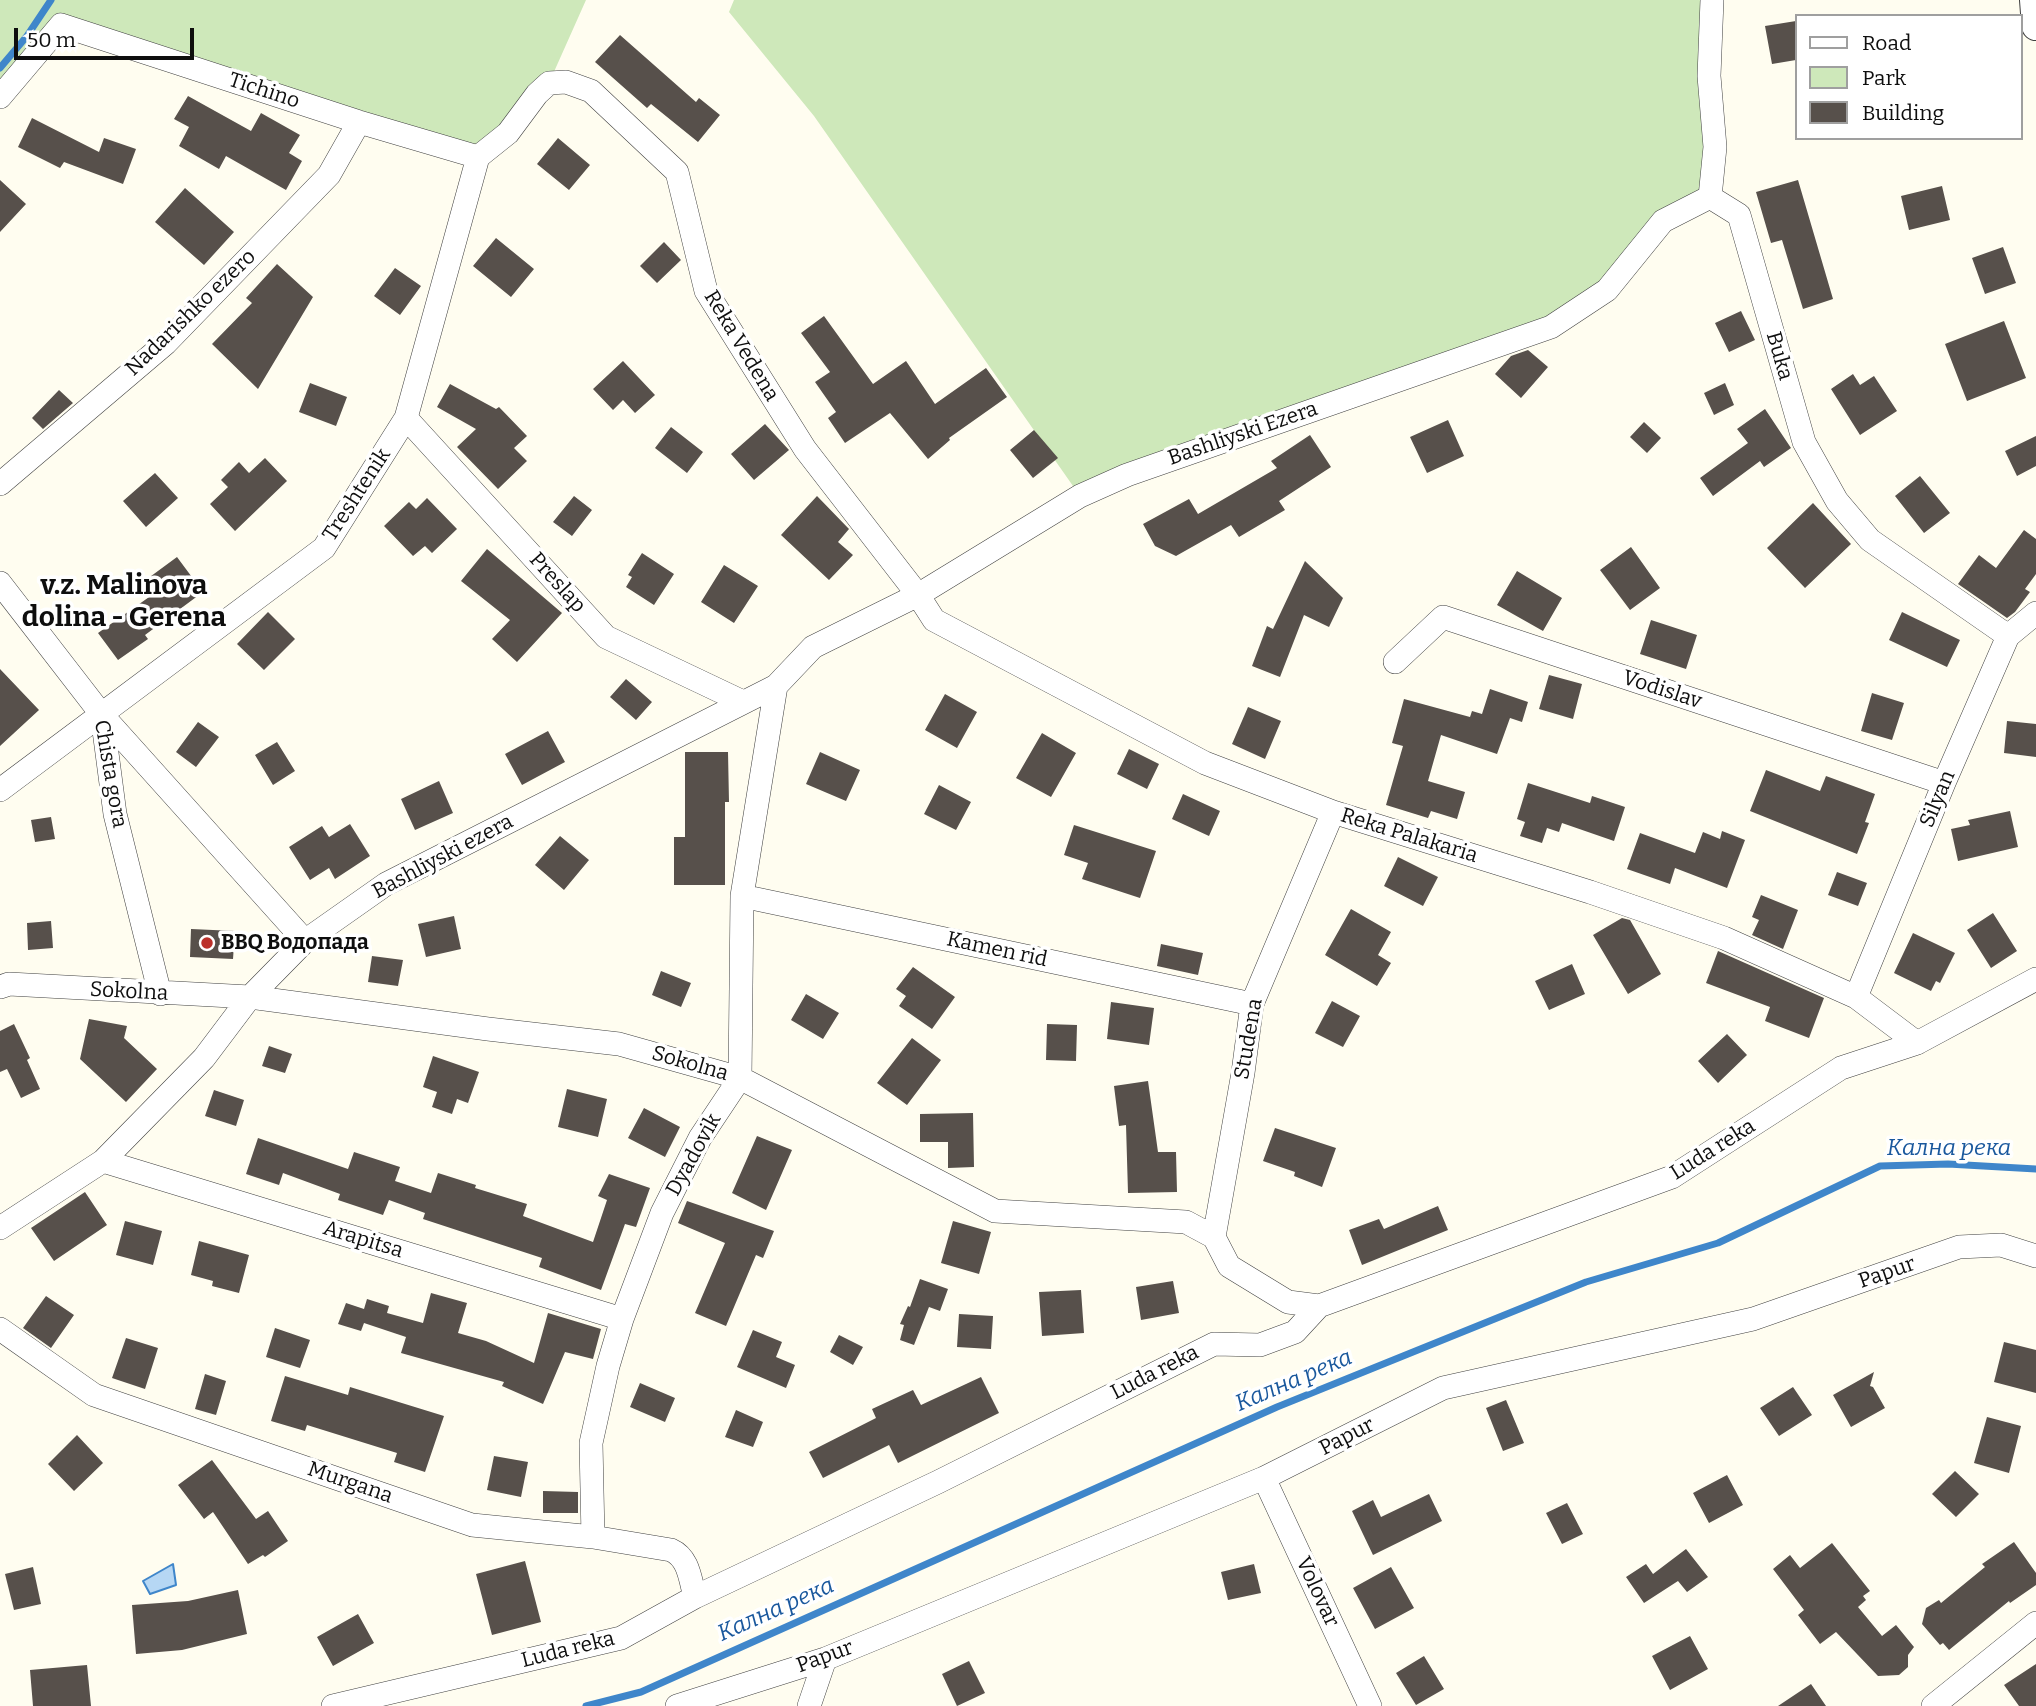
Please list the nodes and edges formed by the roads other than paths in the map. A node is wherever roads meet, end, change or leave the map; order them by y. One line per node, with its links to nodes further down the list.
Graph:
1 (1712, 0): 7 (street)
2 (2034, 0): 3 (street)
3 (2036, 26)
4 (0, 97): 5 (street, Tichino)
5 (359, 122): 6 (street, Tichino); 9 (street, Nadarishko ezero)
6 (478, 157): 8 (street, Treshtenik); 11 (street, Reka Vedena)
7 (1710, 197): 11 (street, Bashliyski Ezera); 13 (street, Buka)
8 (406, 418): 16 (street, Preslap); 17 (street, Treshtenik)
9 (0, 484)
10 (0, 583): 17 (street, Chista gora)
11 (918, 595): 15 (street, Bashliyski Ezera); 20 (street, Reka Palakaria)
12 (2036, 614): 13 (street, Silyan)
13 (2008, 636): 18 (street, Silyan)
14 (1395, 662): 18 (street, Vodislav)
15 (775, 685): 16 (street, Bashliyski ezera); 21 (street)
16 (743, 702): 22 (street, Bashliyski ezera)
17 (102, 715): 19 (street, Treshtenik); 22 (street); 25 (street, Chista gora)
18 (1944, 783): 27 (street, Silyan)
19 (0, 790)
20 (1333, 812): 27 (street, Reka Palakaria); 28 (street, Studena)
21 (742, 896): 28 (street, Kamen rid); 30 (street)
22 (306, 941): 26 (street, Bashliyski ezera)
23 (2036, 979): 29 (street, Luda reka)
24 (0, 987): 25 (street, Sokolna)
25 (160, 994): 26 (street, Sokolna)
26 (250, 997): 30 (street, Sokolna); 31 (street, Bashliyski ezera)
27 (1856, 997): 29 (street, Reka Palakaria)
28 (1252, 1004): 33 (street, Studena)
29 (1917, 1043): 35 (street, Luda reka)
30 (740, 1078): 33 (street, Sokolna); 36 (street, Dyadovik)
31 (103, 1161): 32 (street, Bashliyski ezera); 36 (street, Arapitsa)
32 (0, 1228)
33 (1214, 1237): 35 (street)
34 (2036, 1256): 38 (street, Papur)
35 (1319, 1306): 40 (street, Luda reka)
36 (622, 1319): 39 (street, Dyadovik)
37 (0, 1329): 39 (street, Murgana)
38 (1264, 1478): 42 (street, Papur); 43 (street, Volovar)
39 (593, 1537): 40 (street, Murgana)
40 (695, 1597): 44 (street, Luda reka)
41 (2036, 1623): 47 (street)
42 (825, 1659): 45 (street, Papur); 46 (street)
43 (1367, 1705)
44 (333, 1706)
45 (677, 1706)
46 (809, 1706)
47 (1933, 1706)

